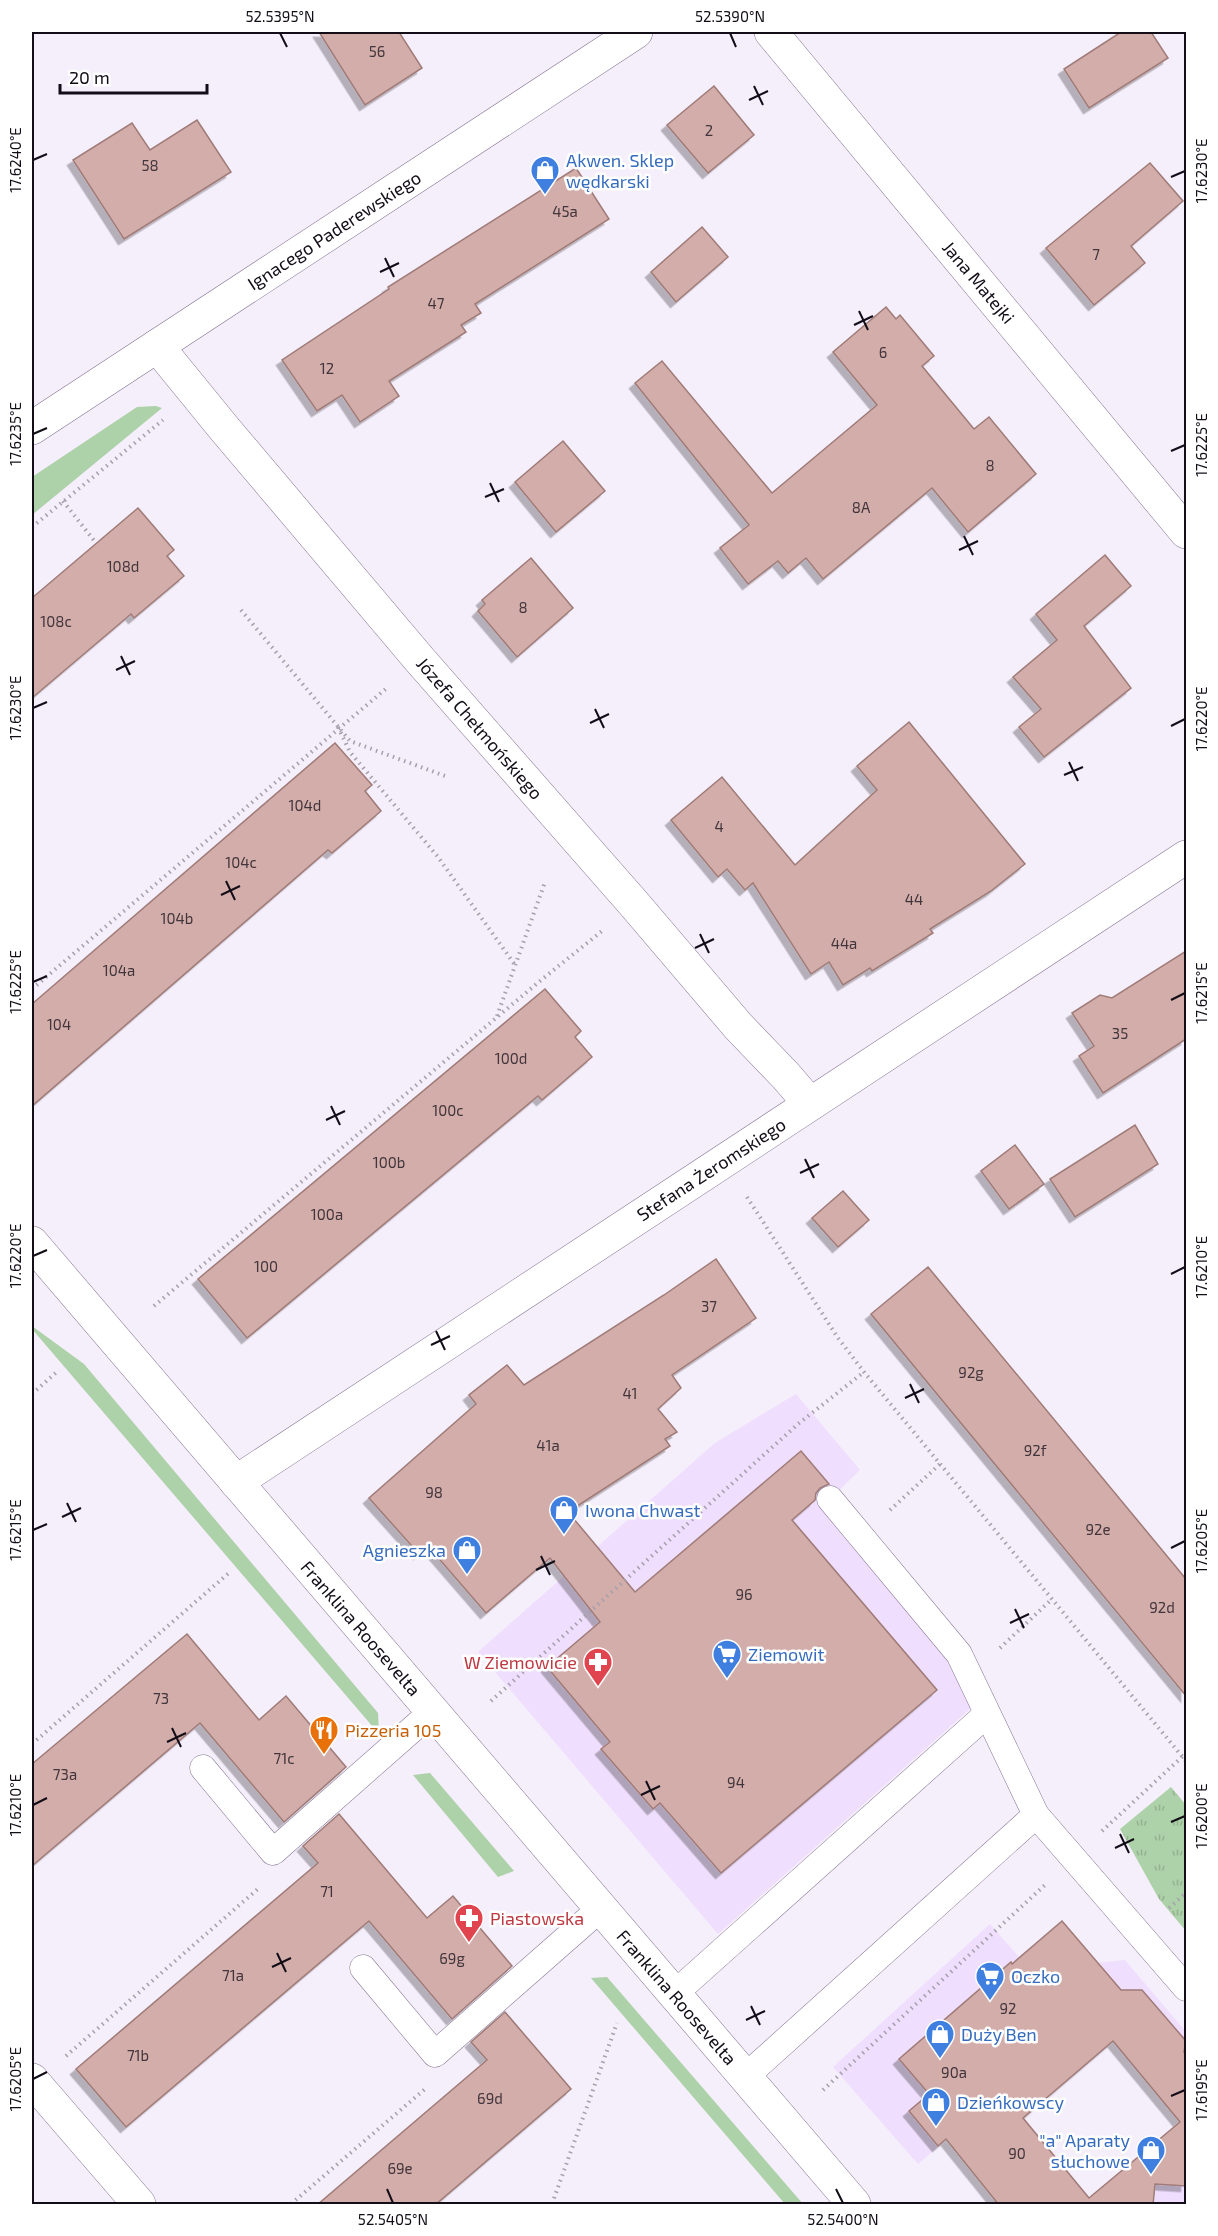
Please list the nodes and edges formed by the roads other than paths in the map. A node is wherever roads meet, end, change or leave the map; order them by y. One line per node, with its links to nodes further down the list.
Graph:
1 (636, 32): 3 (street, Ignacego Paderewskiego)
2 (771, 32): 5 (street, Jana Matejki)
3 (157, 346): 4 (street, Ignacego Paderewskiego); 7 (street, Józefa Chełmońskiego)
4 (32, 428)
5 (1186, 532)
6 (1186, 857): 7 (street, Stefana Żeromskiego)
7 (810, 1104): 9 (street, Stefana Żeromskiego)
8 (32, 1243): 9 (street, Franklina Roosevelta)
9 (236, 1482): 11 (street, Franklina Roosevelta)
10 (830, 1499): 12 (lane)
11 (433, 1711): 13 (lane); 15 (street, Franklina Roosevelta)
12 (987, 1714): 14 (lane); 18 (lane)
13 (203, 1768)
14 (1036, 1815): 17 (lane); 19 (lane)
15 (601, 1908): 16 (lane); 18 (street, Franklina Roosevelta)
16 (363, 1968)
17 (1186, 1988)
18 (674, 1994): 19 (street, Franklina Roosevelta)
19 (745, 2077): 22 (street, Franklina Roosevelta)
20 (32, 2080): 21 (street)
21 (139, 2205)
22 (854, 2205)

